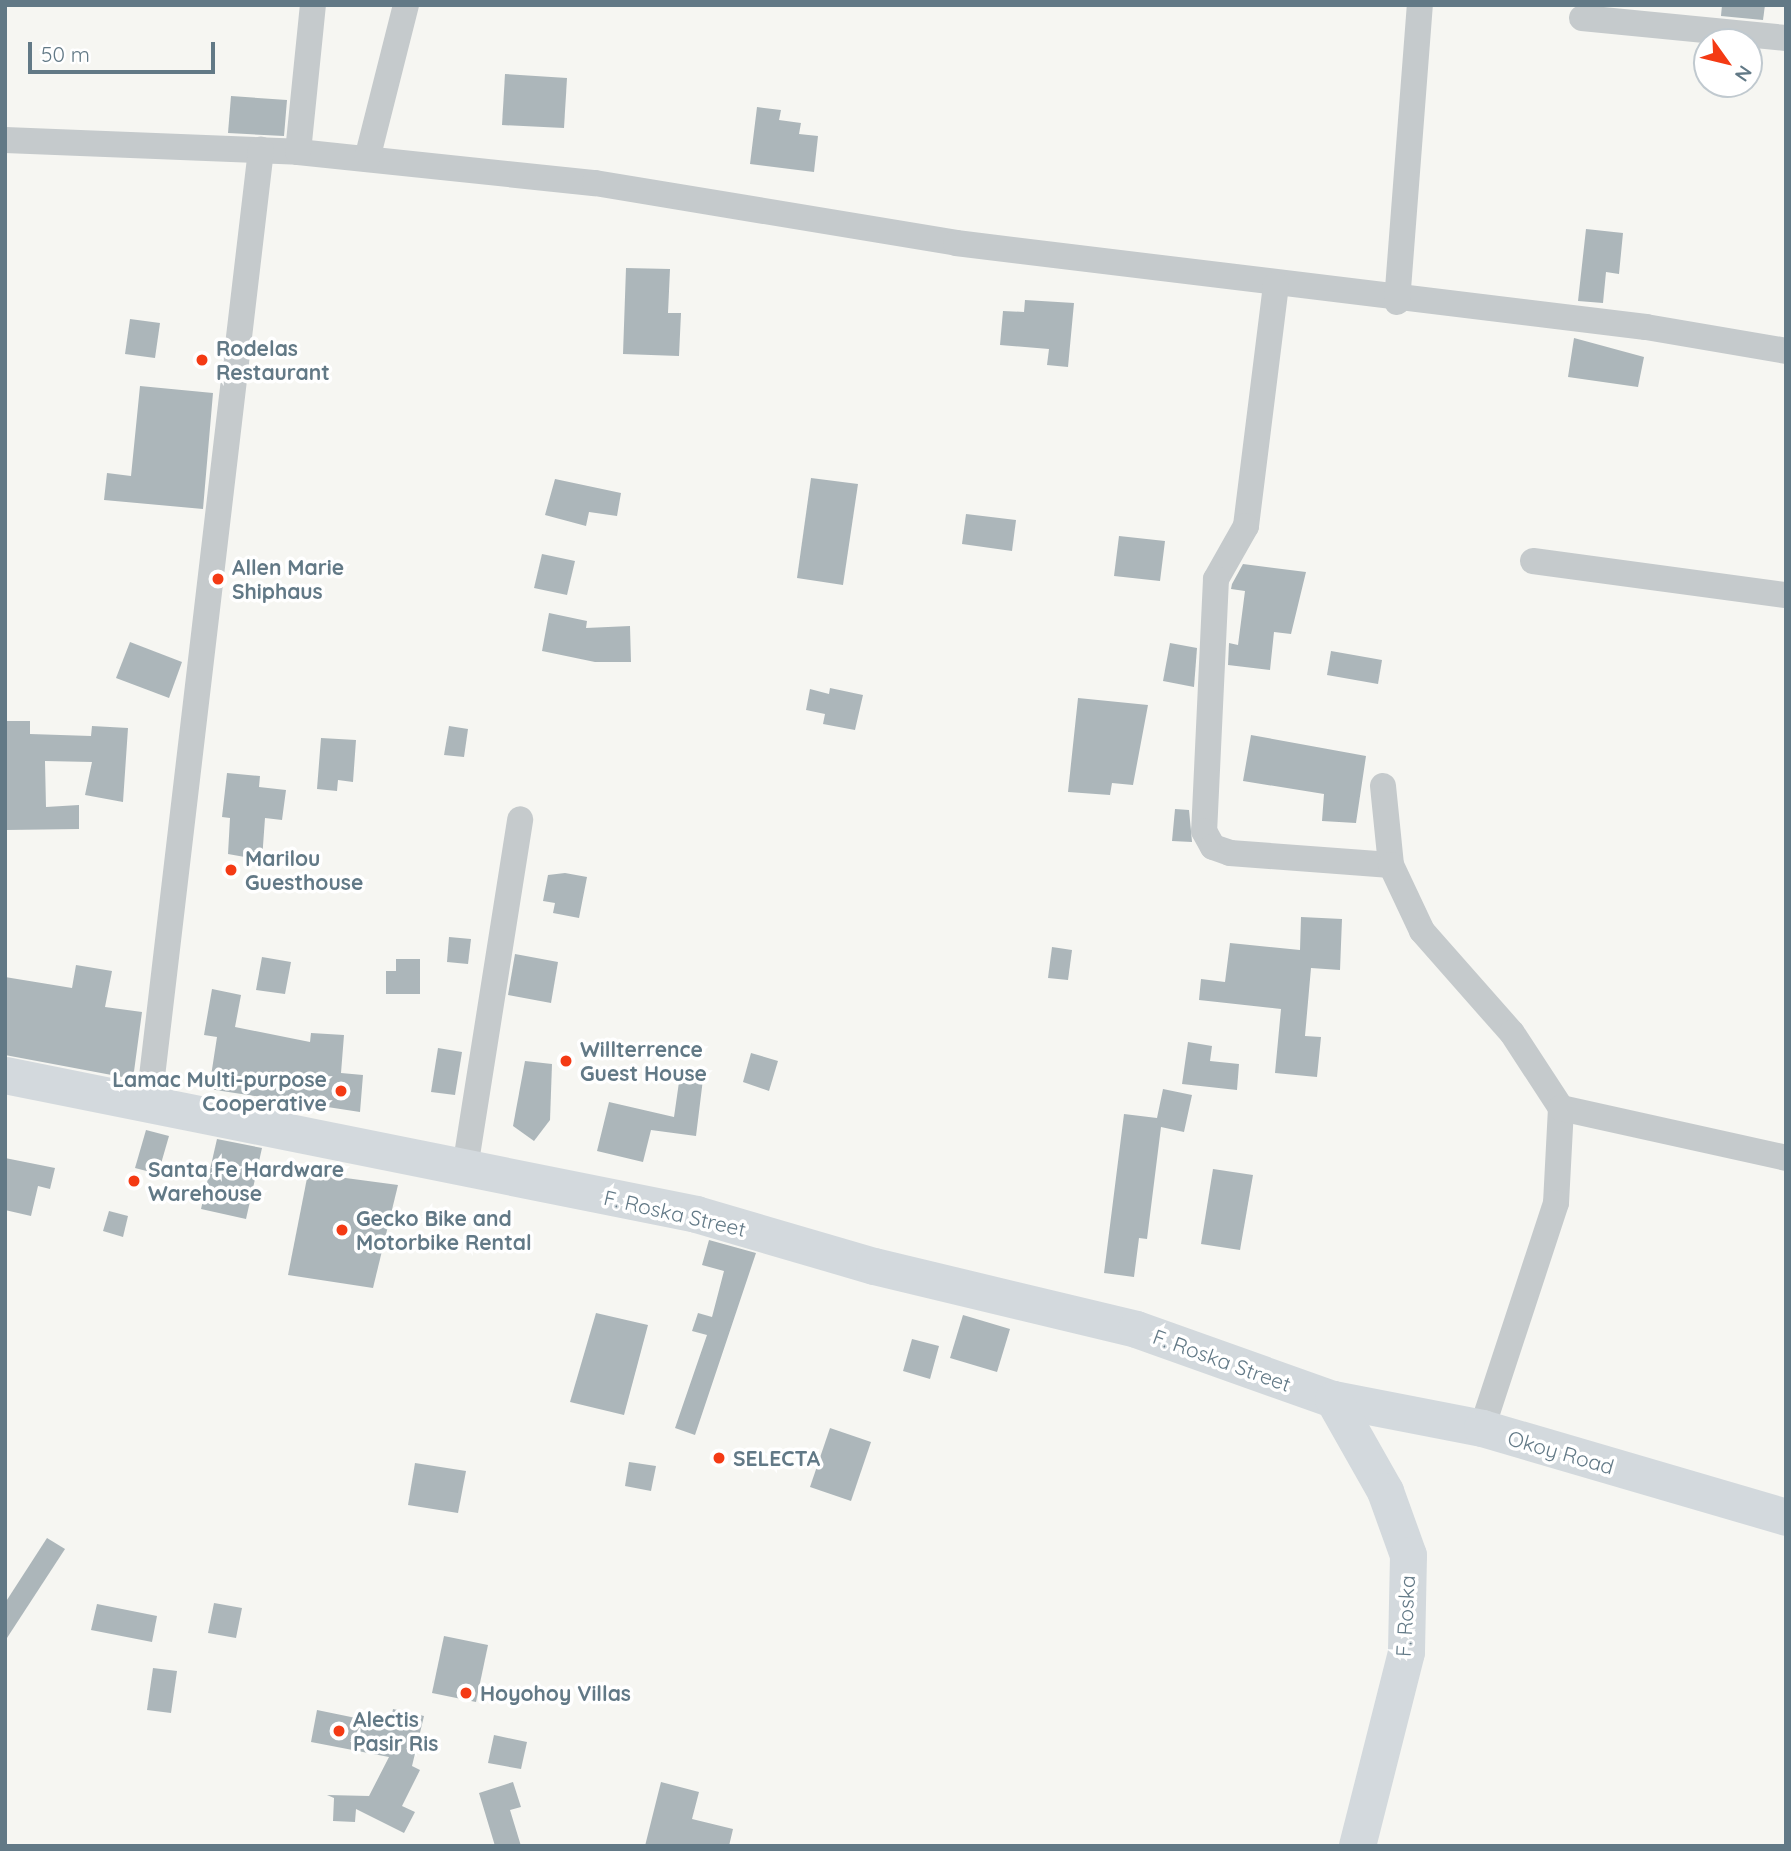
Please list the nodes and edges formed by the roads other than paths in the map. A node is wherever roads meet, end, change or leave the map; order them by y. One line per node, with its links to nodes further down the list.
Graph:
1 (313, 5): 8 (street)
2 (406, 5): 9 (street)
3 (1420, 5): 11 (street)
4 (1582, 18): 5 (street)
5 (1786, 38)
6 (5, 140): 7 (street)
7 (261, 150): 8 (street); 19 (street)
8 (298, 152): 9 (street)
9 (367, 159): 10 (street)
10 (1276, 285): 11 (street); 17 (street)
11 (1396, 302): 12 (street)
12 (1786, 351)
13 (1533, 561): 14 (street)
14 (1786, 595)
15 (1384, 786): 17 (street)
16 (520, 819): 22 (street)
17 (1391, 865): 20 (street)
18 (5, 1075): 19 (main road, F. Roska Street)
19 (149, 1102): 22 (main road, F. Roska Street)
20 (1561, 1108): 21 (street); 24 (street)
21 (1786, 1158)
22 (465, 1168): 23 (main road, F. Roska Street)
23 (1333, 1399): 24 (main road, Okoy Road); 26 (main road, F. Roska)
24 (1482, 1429): 25 (main road, Okoy Road)
25 (1786, 1517)
26 (1357, 1846)

